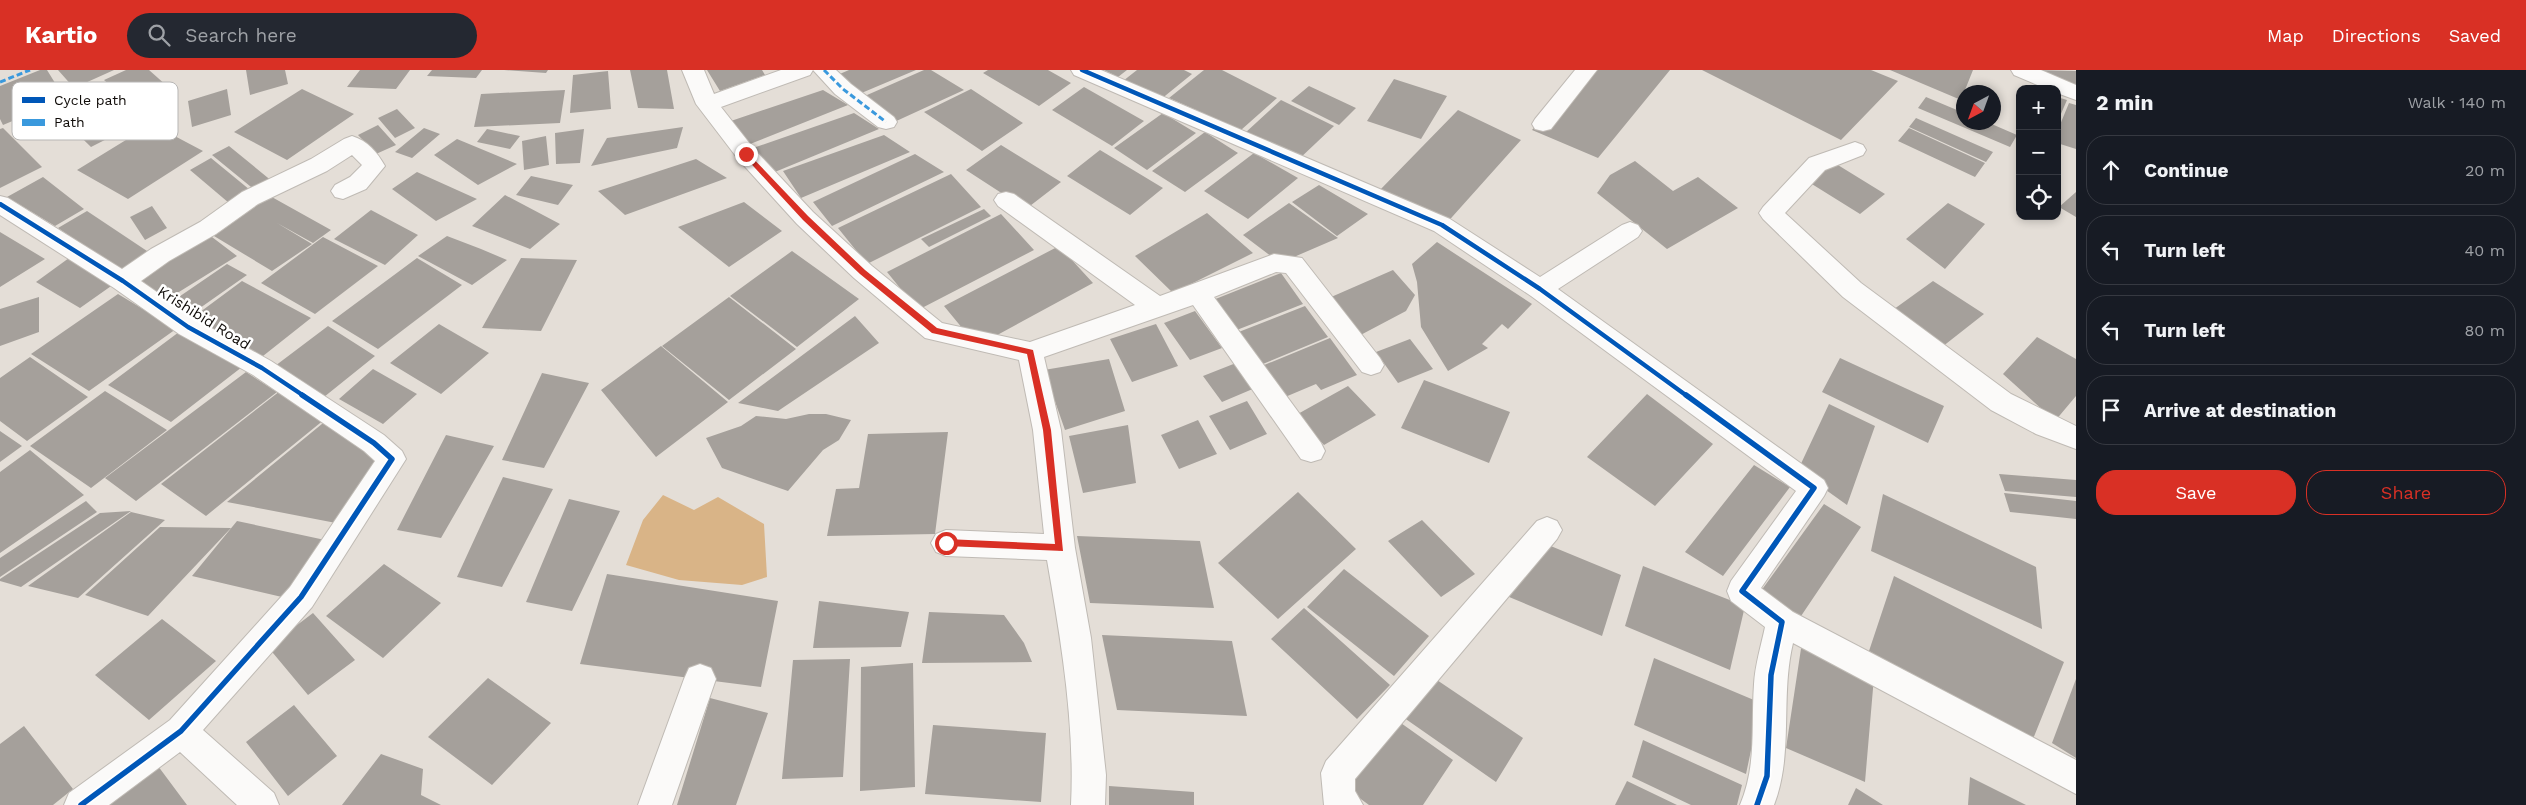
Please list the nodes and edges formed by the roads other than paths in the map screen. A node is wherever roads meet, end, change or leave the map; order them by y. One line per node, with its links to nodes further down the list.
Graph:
1 (694, 70): 8 (street)
2 (802, 70): 8 (street)
3 (824, 70): 9 (street)
4 (1082, 70): 17 (street)
5 (1586, 70): 10 (street)
6 (2022, 70): 7 (street)
7 (2076, 94)
8 (707, 104): 20 (street)
9 (886, 122)
10 (1543, 124)
11 (1855, 150): 22 (street)
12 (343, 191): 16 (street)
13 (1006, 200): 19 (street)
14 (0, 204): 16 (street, Krishibid Road)
15 (1630, 231): 17 (street)
16 (123, 281): 29 (street, Krishibid Road)
17 (1540, 289): 27 (street)
18 (1198, 293): 19 (street); 21 (street); 23 (street)
19 (1156, 306): 20 (street)
20 (1030, 352): 26 (street)
21 (1371, 365)
22 (2076, 438)
23 (1310, 451)
24 (1547, 530): 35 (street)
25 (946, 543): 26 (street)
26 (1060, 548): 34 (street)
27 (1782, 622): 30 (street); 36 (street)
28 (700, 679): 33 (street)
29 (181, 731): 31 (street); 32 (street)
30 (2076, 778)
31 (81, 805)
32 (262, 805)
33 (655, 805)
34 (1088, 805)
35 (1346, 805)
36 (1757, 805)

